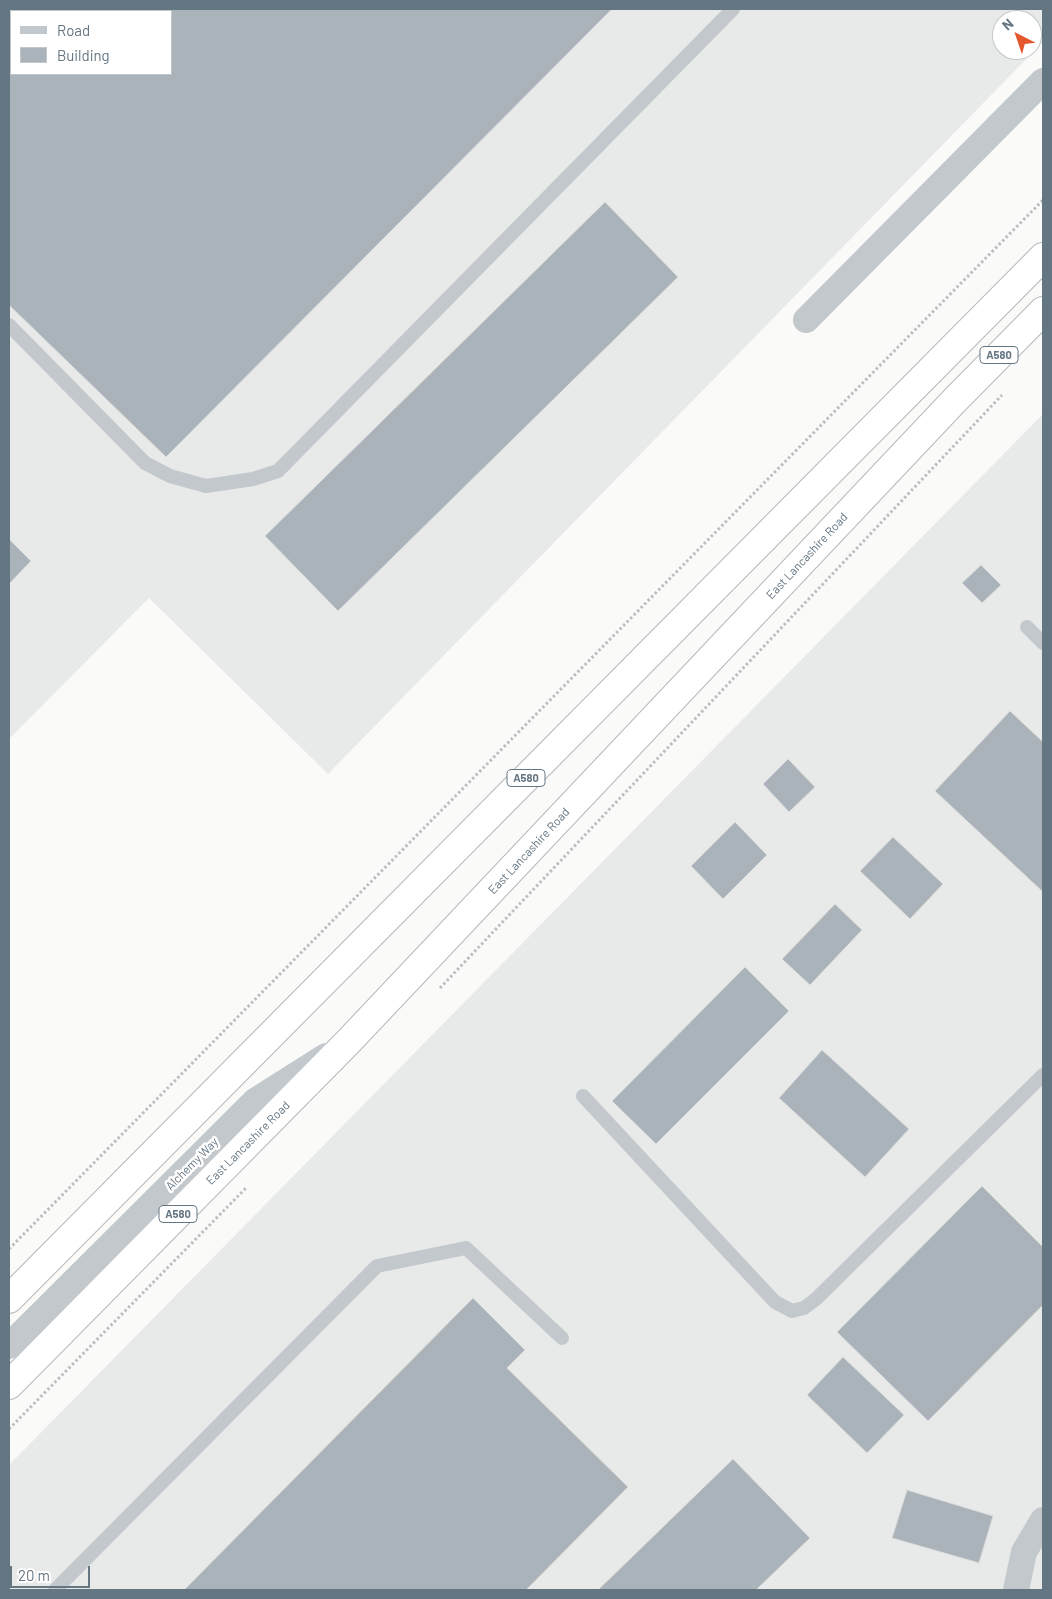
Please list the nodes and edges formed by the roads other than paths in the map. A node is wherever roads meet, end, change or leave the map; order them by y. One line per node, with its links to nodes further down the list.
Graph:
1 (733, 9): 6 (lane)
2 (1043, 82): 5 (street)
3 (1043, 257): 12 (highway, A580)
4 (1043, 311): 9 (highway, East Lancashire Road / A580)
5 (806, 320)
6 (9, 325)
7 (1027, 627): 8 (lane)
8 (1043, 643)
9 (348, 1042): 14 (street, Alchemy Way); 15 (highway, East Lancashire Road / A580)
10 (1043, 1075): 11 (lane)
11 (583, 1096)
12 (9, 1299)
13 (562, 1338): 17 (lane)
14 (9, 1346)
15 (9, 1385)
16 (1043, 1520): 18 (street)
17 (55, 1590)
18 (1016, 1590)

